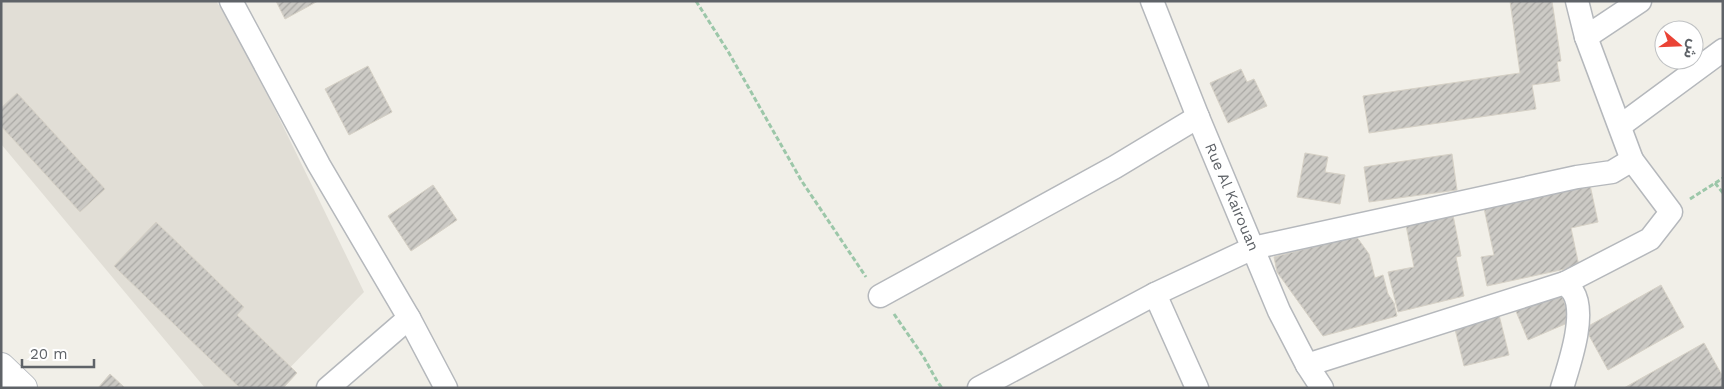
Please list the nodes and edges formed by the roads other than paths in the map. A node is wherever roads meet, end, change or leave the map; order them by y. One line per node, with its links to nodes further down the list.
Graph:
1 (231, 1): 14 (street)
2 (1152, 1): 7 (street, Rue Al Kairouan)
3 (1577, 1): 5 (street)
4 (1640, 1): 5 (street)
5 (1586, 37): 8 (street)
6 (1723, 50): 8 (street)
7 (1198, 117): 10 (street, Rue Al Kairouan); 13 (street)
8 (1620, 126): 9 (street)
9 (1632, 160): 10 (street); 11 (street)
10 (1253, 248): 12 (street); 15 (street, Rue Al Kairouan)
11 (1565, 283): 15 (street); 23 (street)
12 (1155, 294): 20 (street); 21 (street)
13 (880, 296)
14 (409, 318): 18 (street); 19 (street)
15 (1307, 365): 22 (street, Rue Al Kairouan)
16 (1, 367): 17 (main road)
17 (23, 388)
18 (328, 388)
19 (446, 388)
20 (979, 388)
21 (1196, 388)
22 (1322, 388)
23 (1562, 388)

